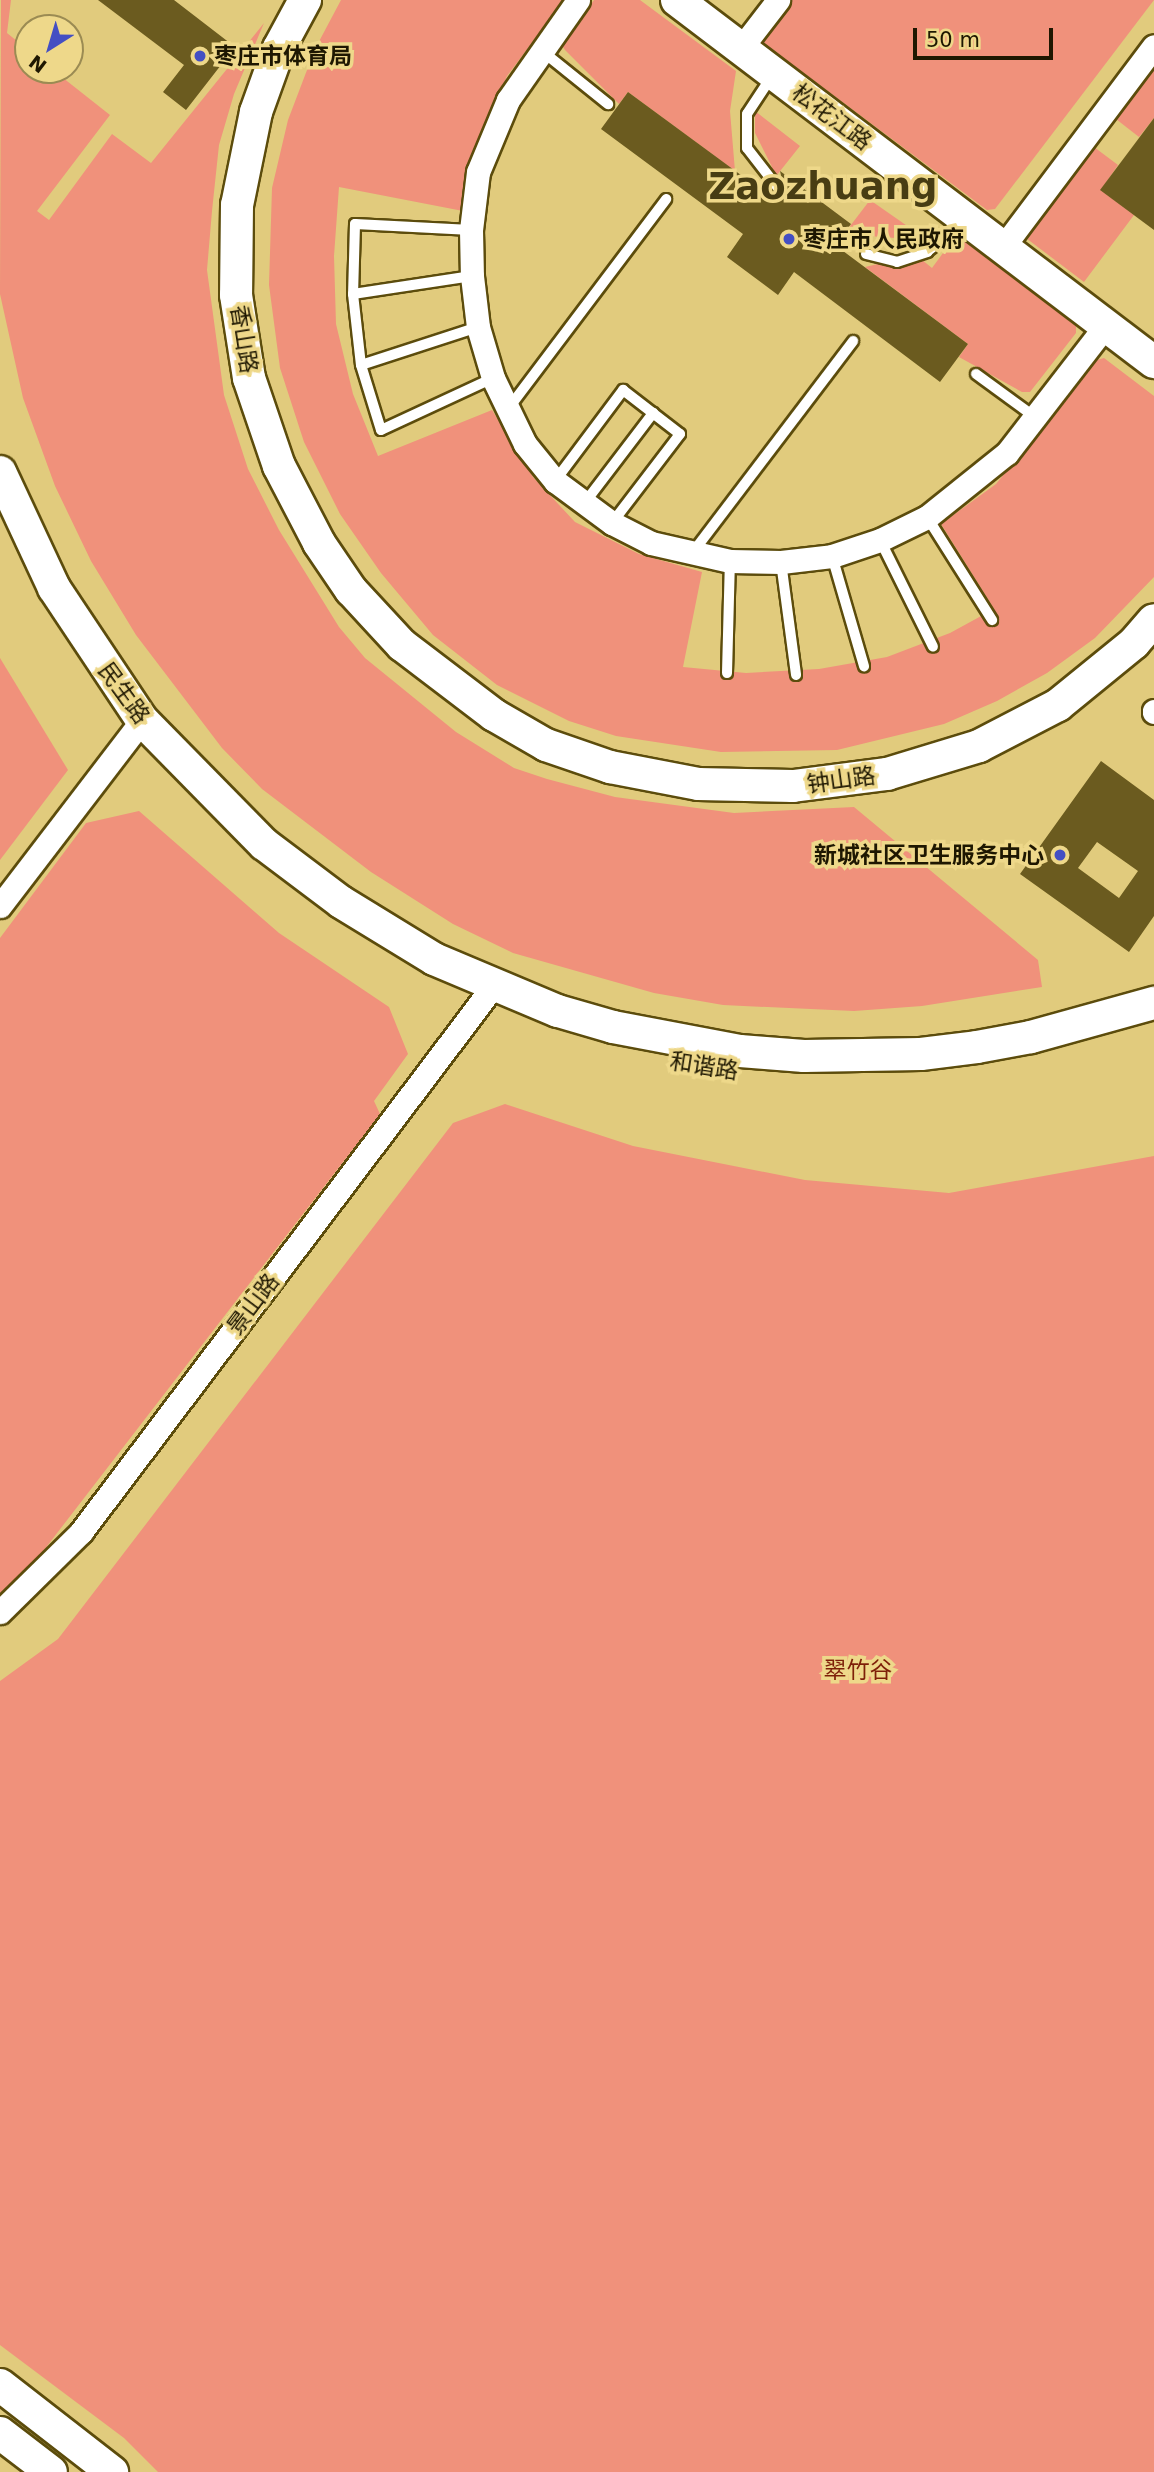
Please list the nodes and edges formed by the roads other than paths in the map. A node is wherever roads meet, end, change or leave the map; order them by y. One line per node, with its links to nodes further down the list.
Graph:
1 (305, 0): 45 (main road, 香山路)
2 (578, 0): 7 (street)
3 (677, 0): 6 (main road, 松花江路)
4 (778, 0): 6 (street)
5 (1154, 46): 14 (street)
6 (741, 48): 8 (main road, 松花江路)
7 (541, 51): 9 (lane); 13 (street)
8 (774, 73): 10 (lane); 12 (main road, 松花江路)
9 (608, 104)
10 (778, 188)
11 (666, 199): 25 (lane)
12 (967, 220): 14 (main road, 松花江路); 15 (lane)
13 (471, 230): 16 (street); 17 (lane)
14 (1003, 247): 18 (main road, 松花江路)
15 (866, 254)
16 (472, 276): 17 (lane); 19 (street)
17 (353, 294): 22 (lane)
18 (1105, 325): 21 (main road, 松花江路); 27 (street)
19 (478, 327): 22 (lane); 24 (street)
20 (853, 341): 35 (lane)
21 (1154, 362)
22 (361, 365): 24 (lane)
23 (976, 374): 27 (lane)
24 (493, 378): 25 (street)
25 (507, 411): 29 (street)
26 (653, 413): 29 (lane); 30 (lane); 32 (lane)
27 (1035, 417): 31 (street)
28 (0, 472): 46 (main road, 民生路)
29 (555, 481): 30 (street)
30 (583, 505): 32 (street)
31 (927, 517): 34 (street); 39 (lane)
32 (612, 523): 35 (street)
33 (0, 529): 46 (main road, 民生路)
34 (880, 540): 36 (street); 41 (lane)
35 (692, 555): 37 (street)
36 (832, 556): 38 (street); 42 (lane)
37 (730, 561): 38 (street); 43 (lane)
38 (781, 562): 44 (lane)
39 (992, 620)
40 (1154, 620): 45 (main road, 钟山路)
41 (933, 647)
42 (864, 666)
43 (727, 673)
44 (796, 675)
45 (494, 715)
46 (135, 728): 47 (main road, 民生路); 48 (street)
47 (295, 883): 49 (main road, 和谐路)
48 (0, 906)
49 (487, 994): 50 (main road, 和谐路); 51 (main road, 和谐路); 52 (street, 景山路)
50 (1154, 1003)
51 (1154, 1025)
52 (0, 1612)
53 (2, 2390): 56 (main road)
54 (0, 2433): 55 (main road)
55 (51, 2472)
56 (112, 2472)

